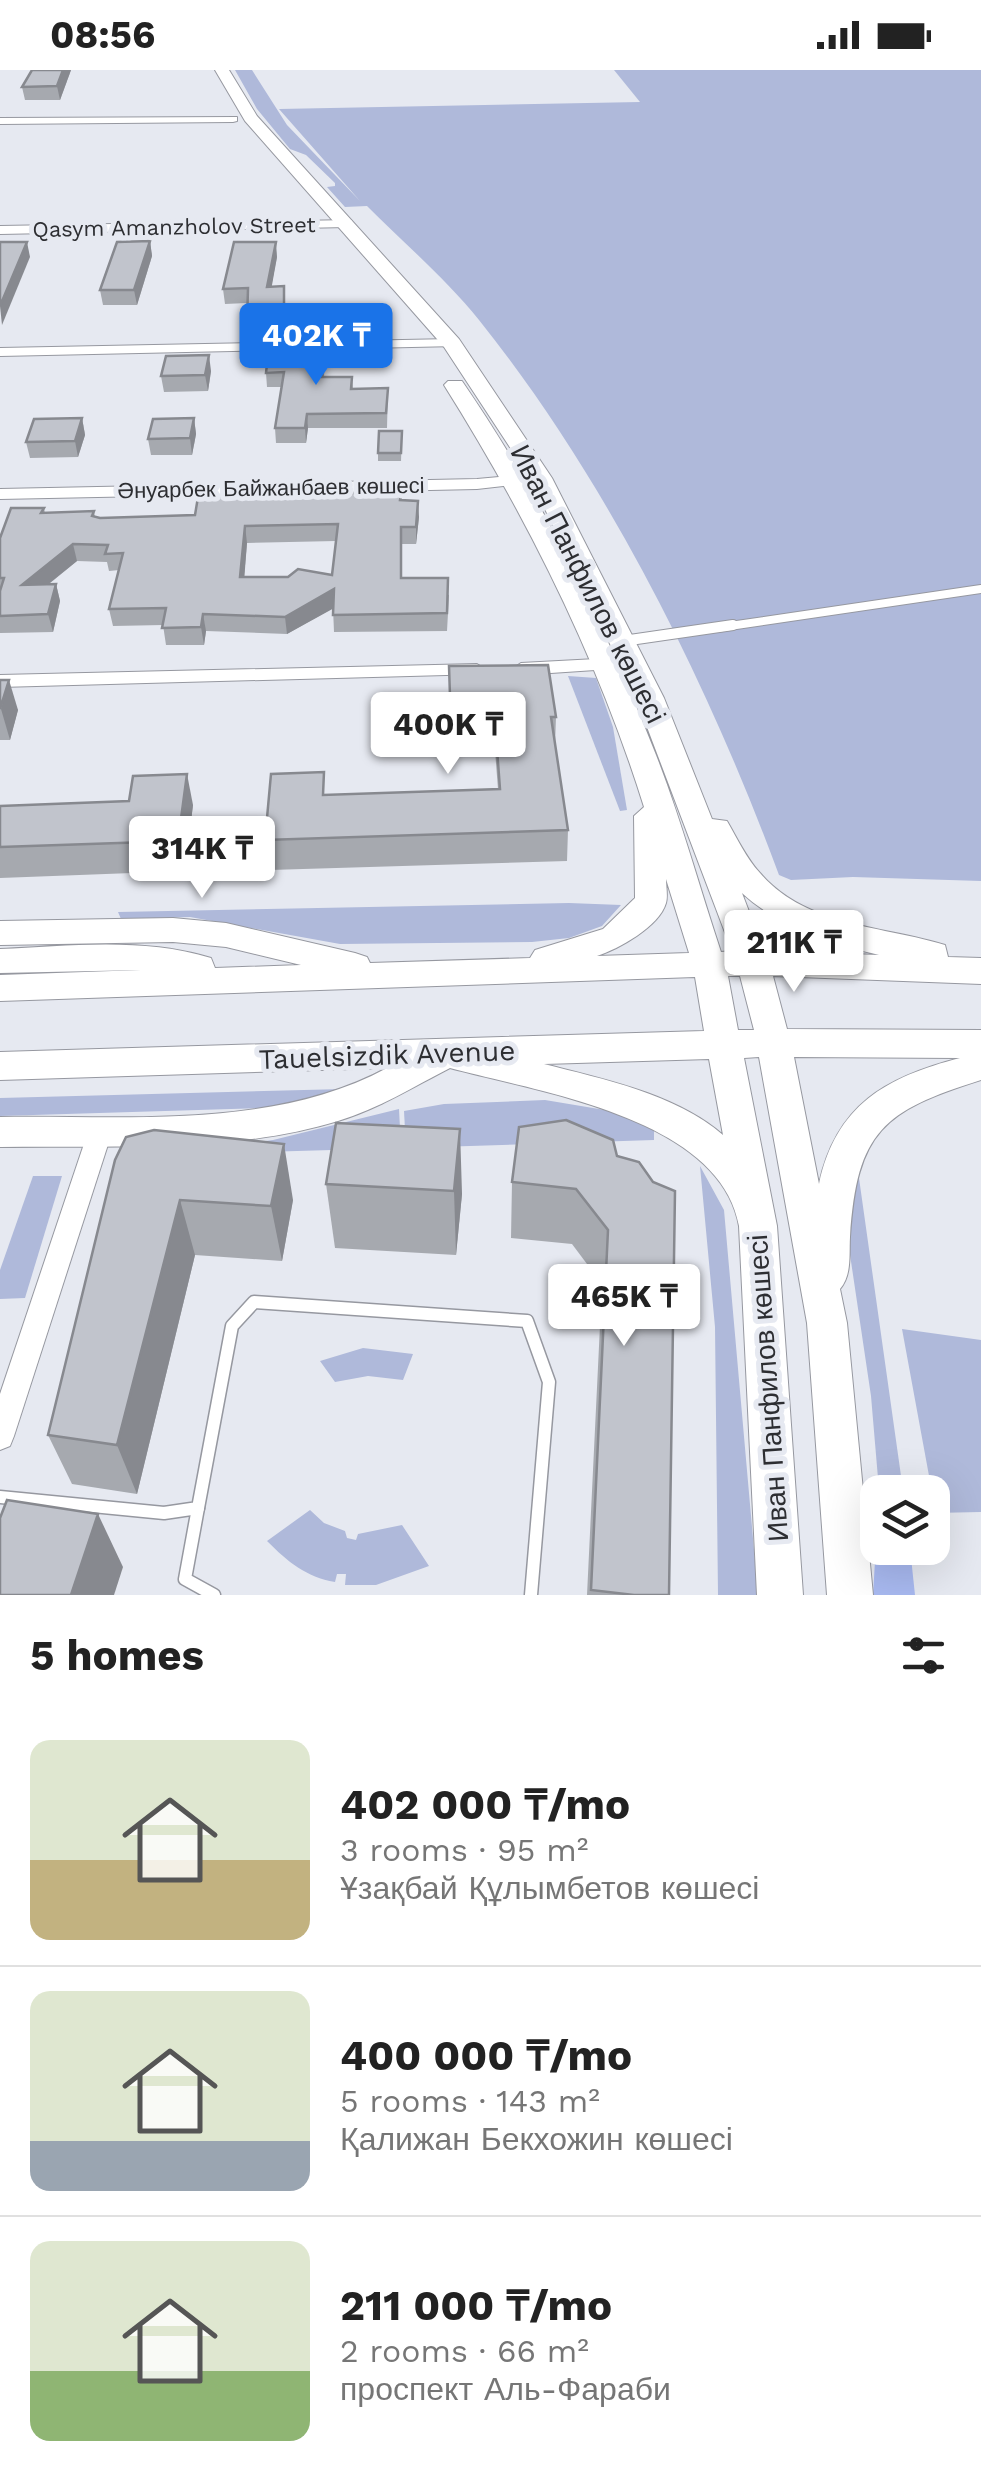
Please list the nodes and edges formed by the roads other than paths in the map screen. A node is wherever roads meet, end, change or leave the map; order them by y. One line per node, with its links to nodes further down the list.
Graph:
1 (206, 70): 3 (street, Иван Панфилов көшесі)
2 (222, 70): 5 (street, Иван Панфилов көшесі)
3 (232, 119): 4 (street); 5 (street, Иван Панфилов көшесі)
4 (0, 121)
5 (337, 224): 6 (street, Qasym Amanzholov Street); 7 (street, Иван Панфилов көшесі)
6 (0, 230)
7 (440, 343): 8 (street); 9 (street, Иван Панфилов көшесі); 10 (street, Иван Панфилов көшесі)
8 (0, 352)
9 (541, 478): 10 (street, Әнуарбек Байжанбаев көшесі); 13 (street, Иван Панфилов көшесі)
10 (516, 481): 11 (street, Әнуарбек Байжанбаев көшесі); 15 (street, Иван Панфилов көшесі)
11 (0, 494)
12 (981, 589): 13 (lane)
13 (623, 640): 14 (street, Иван Панфилов көшесі)
14 (634, 663): 15 (street); 18 (street, Иван Панфилов көшесі)
15 (604, 666): 16 (street); 17 (street, Иван Панфилов көшесі)
16 (0, 681)
17 (643, 759): 22 (street, Иван Панфилов көшесі); 24 (street)
18 (682, 780): 21 (street, Иван Панфилов көшесі); 23 (street)
19 (0, 934): 25 (street)
20 (0, 960): 26 (street)
21 (753, 963): 22 (street); 23 (street); 28 (street, Иван Панфилов көшесі)
22 (708, 964): 24 (street); 30 (street, Иван Панфилов көшесі)
23 (981, 967)
24 (480, 972): 25 (street)
25 (392, 974): 26 (street)
26 (271, 978): 27 (street)
27 (0, 988)
28 (774, 1044): 29 (street, Tauelsizdik Avenue); 30 (street, Tauelsizdik Avenue); 37 (street, Иван Панфилов көшесі)
29 (981, 1044)
30 (725, 1045): 31 (street, Tauelsizdik Avenue); 36 (street, Иван Панфилов көшесі)
31 (446, 1053): 32 (street, Tauelsizdik Avenue); 34 (street); 36 (street)
32 (0, 1066)
33 (981, 1066): 37 (street)
34 (101, 1130): 35 (street); 38 (street)
35 (0, 1132)
36 (758, 1226): 43 (street, Иван Панфилов көшесі)
37 (827, 1323): 44 (street, Иван Панфилов көшесі)
38 (0, 1436)
39 (0, 1496): 40 (lane)
40 (198, 1508): 41 (lane); 42 (lane)
41 (214, 1595)
42 (532, 1595)
43 (780, 1595)
44 (850, 1595)

